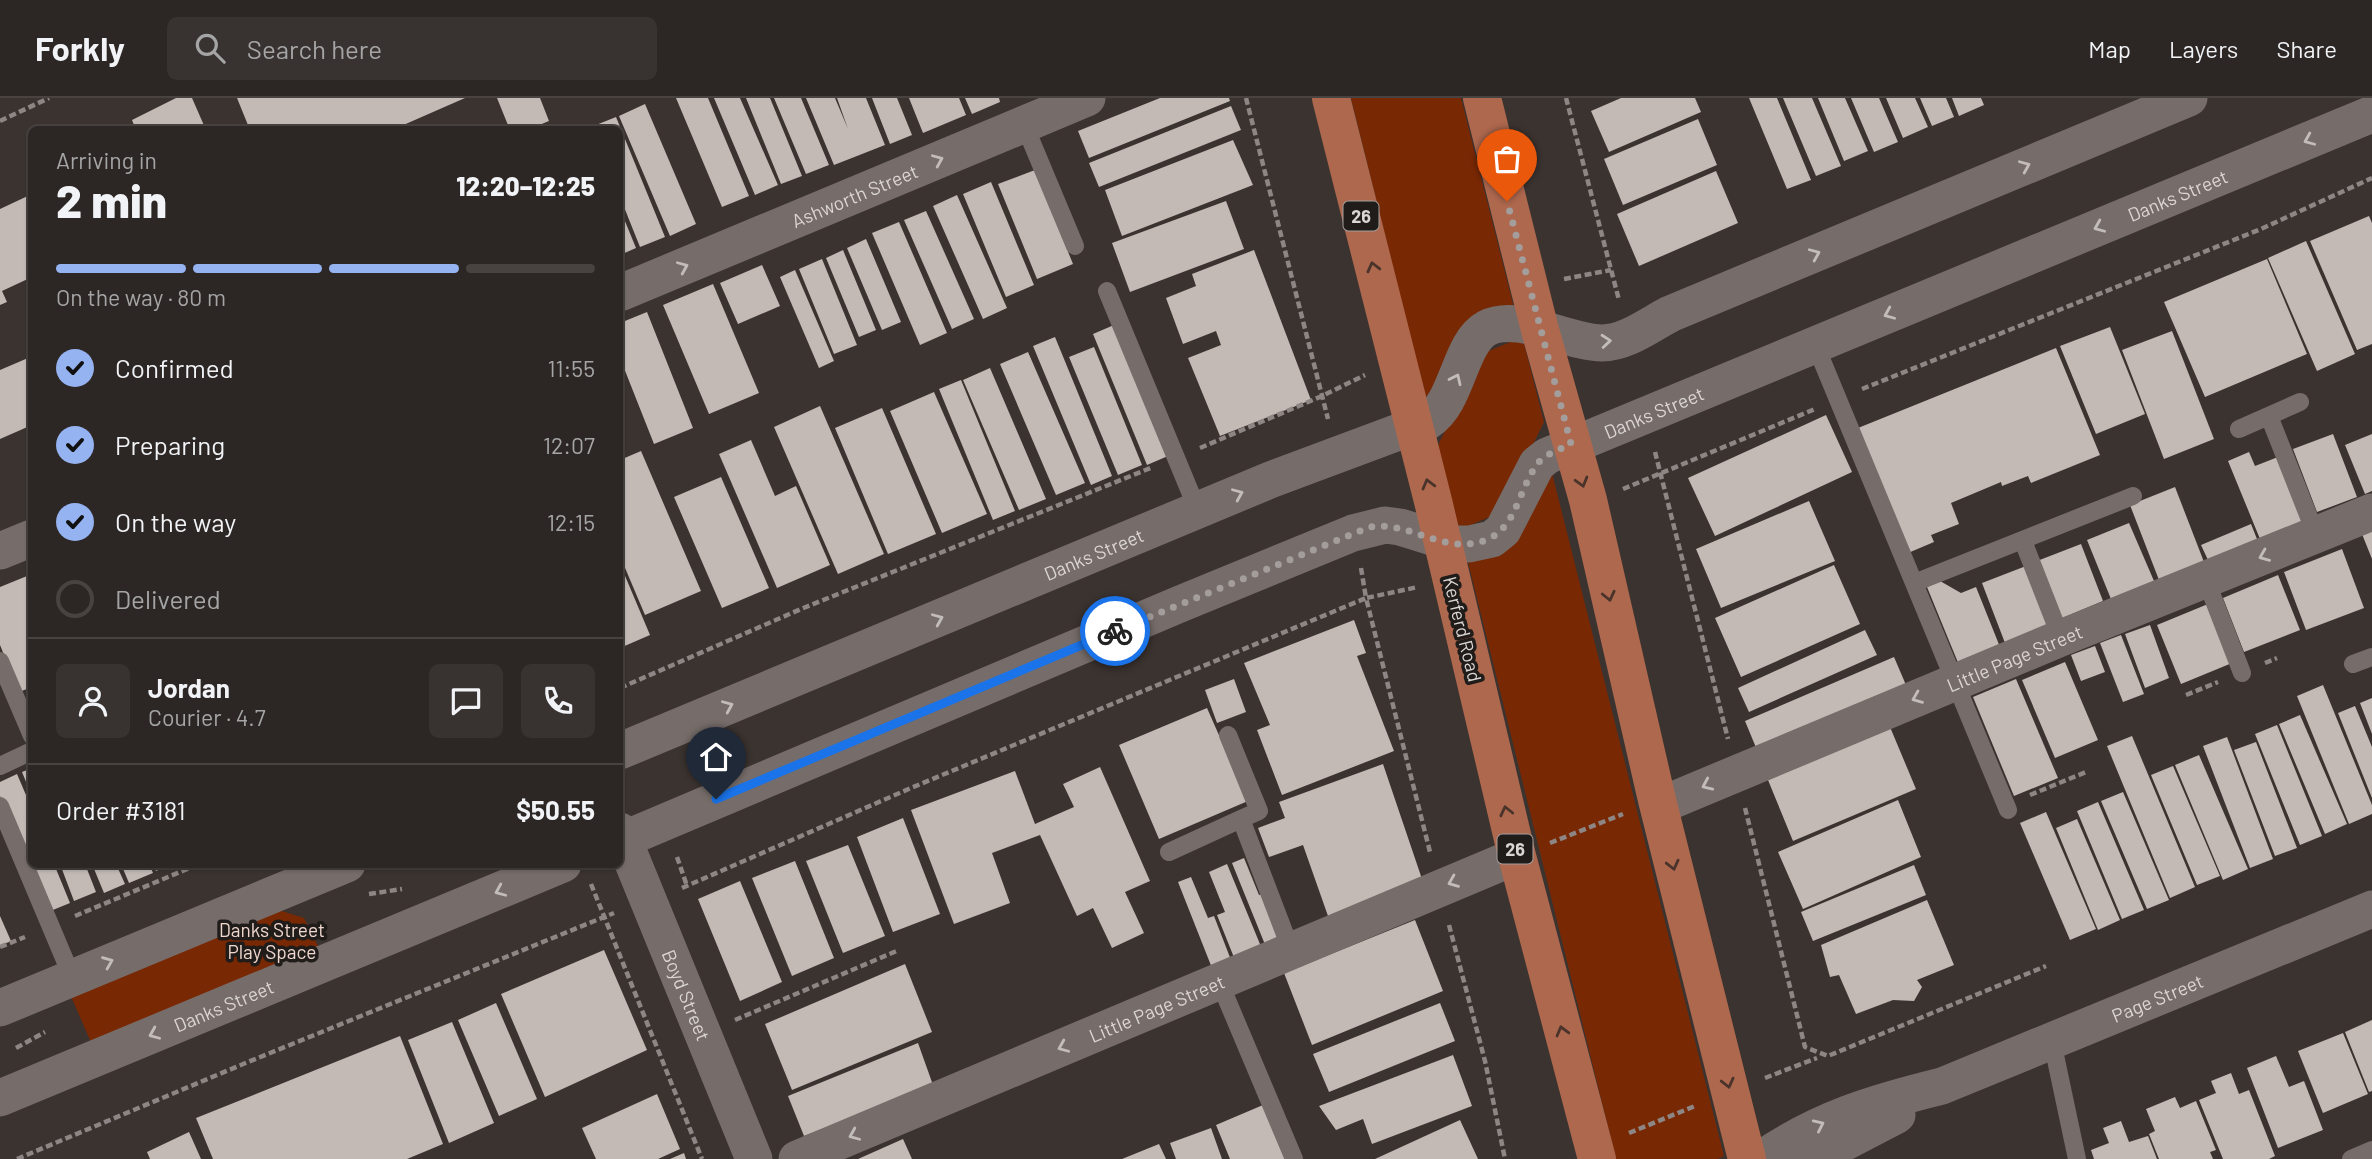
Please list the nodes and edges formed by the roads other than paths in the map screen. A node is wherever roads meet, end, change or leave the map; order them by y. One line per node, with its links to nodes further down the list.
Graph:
1 (1087, 98): 6 (street, Ashworth Street)
2 (1331, 98): 14 (main road, Kerferd Road / 26, one-way to 2)
3 (1482, 98): 10 (main road)
4 (2189, 98): 10 (street, Danks Street, one-way to 4)
5 (2372, 114): 11 (street, Danks Street, one-way to 11)
6 (1024, 124): 7 (lane); 9 (street, Ashworth Street, one-way to 6)
7 (1075, 247)
8 (1107, 291): 18 (lane)
9 (623, 292)
10 (1540, 330): 14 (street, Danks Street, one-way to 10); 16 (main road)
11 (1815, 344): 16 (street, Danks Street); 26 (lane)
12 (2300, 402): 13 (lane)
13 (2269, 416): 15 (lane); 20 (lane)
14 (1413, 427): 18 (street, Danks Street, one-way to 14); 22 (main road, Kerferd Road / 26, one-way to 14)
15 (2239, 429)
16 (1571, 444): 22 (street, Danks Street); 38 (main road, one-way to 38)
17 (2133, 496): 23 (lane)
18 (1198, 511): 35 (street, Danks Street, one-way to 18)
19 (2372, 512): 20 (street, Little Page Street)
20 (2316, 535): 25 (street, Little Page Street, one-way to 25)
21 (28, 540): 24 (street)
22 (1441, 541): 42 (street, Danks Street); 45 (main road, Kerferd Road / 26, one-way to 22)
23 (2023, 541): 26 (lane); 27 (lane)
24 (0, 551)
25 (2206, 580): 27 (street, Little Page Street); 31 (lane)
26 (1914, 583): 32 (lane)
27 (2061, 638): 32 (street, Little Page Street)
28 (2372, 657): 30 (lane)
29 (0, 661): 33 (lane)
30 (2353, 664)
31 (2242, 673)
32 (1956, 682): 38 (street, Little Page Street, one-way to 38); 40 (lane)
33 (28, 727)
34 (1228, 735): 41 (lane)
35 (623, 750)
36 (28, 753): 37 (lane)
37 (0, 766)
38 (1658, 803): 61 (main road, one-way to 61)
39 (0, 806): 50 (lane)
40 (2007, 807)
41 (1241, 819): 44 (lane); 49 (lane)
42 (623, 836)
43 (623, 842): 57 (street, Boyd Street)
44 (1169, 852)
45 (1517, 856): 49 (street, Little Page Street, one-way to 49); 60 (main road, Kerferd Road / 26, one-way to 45)
46 (575, 869): 55 (street, Danks Street, one-way to 55)
47 (355, 880): 50 (street, one-way to 47)
48 (2372, 909): 53 (street, Page Street)
49 (1292, 950): 51 (street, Little Page Street)
50 (72, 976): 52 (street)
51 (1219, 981): 58 (street, Little Page Street, one-way to 58); 59 (lane)
52 (0, 1008)
53 (2052, 1041): 54 (street, Page Street); 64 (lane)
54 (1942, 1086): 62 (street, Page Street, one-way to 54); 63 (street, Page Street)
55 (0, 1098)
56 (2372, 1150): 65 (lane)
57 (754, 1159)
58 (797, 1159)
59 (1294, 1159)
60 (1597, 1159)
61 (1747, 1159)
62 (1761, 1159)
63 (1800, 1159)
64 (2077, 1159)
65 (2351, 1159)

